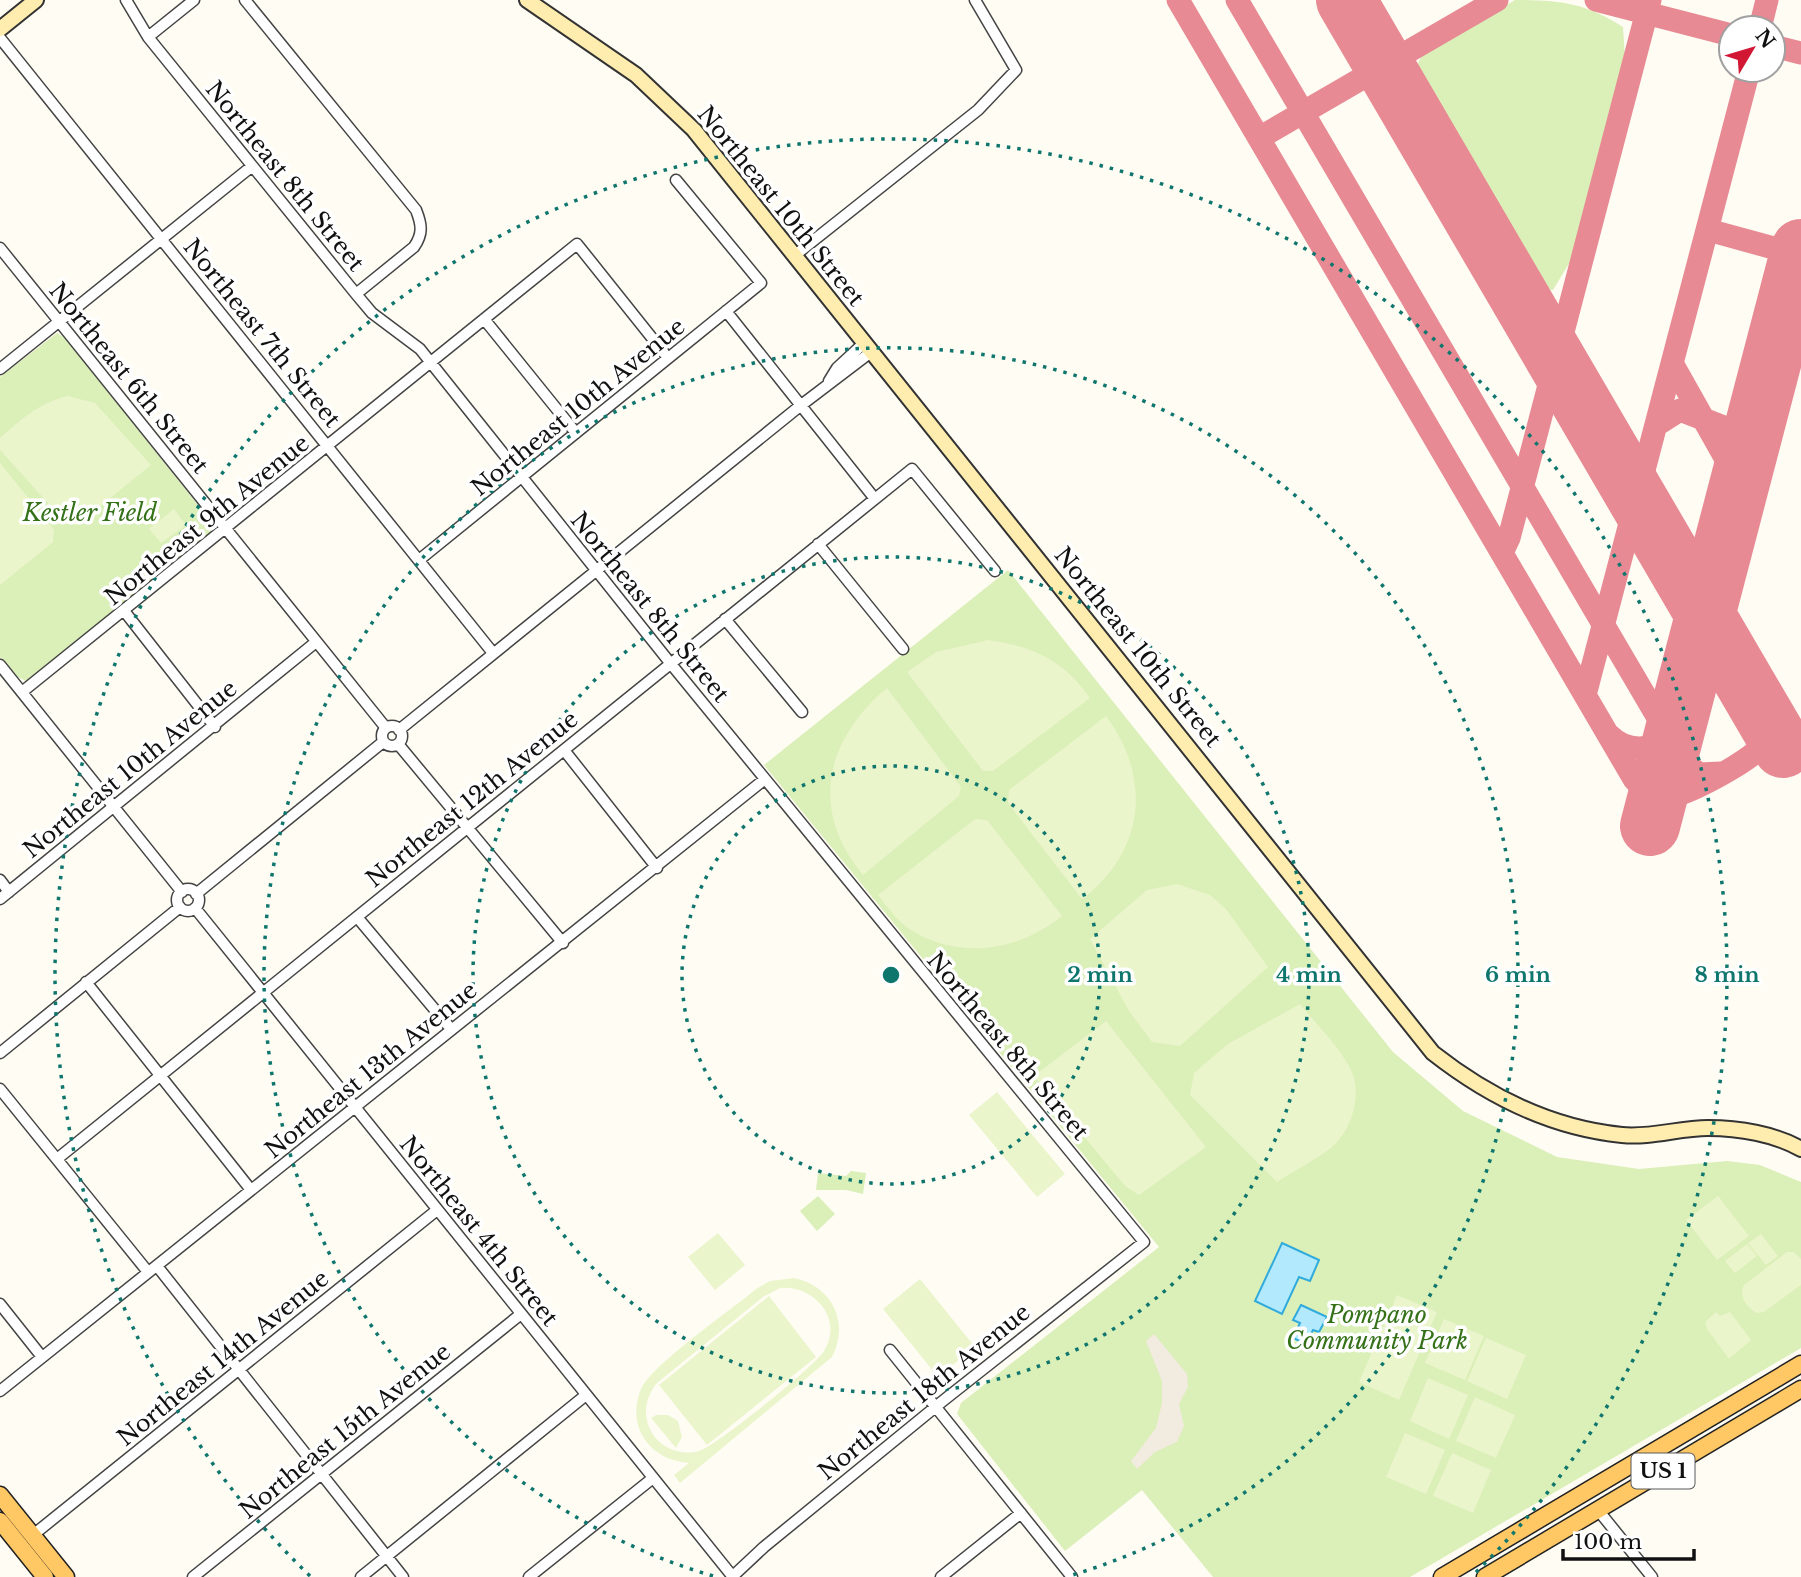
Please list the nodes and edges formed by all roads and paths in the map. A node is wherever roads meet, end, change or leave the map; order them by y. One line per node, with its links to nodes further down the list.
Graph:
1 (36, 0): 7 (street)
2 (126, 0): 8 (street, Northeast 8th Street)
3 (194, 0): 8 (street)
4 (245, 0): 15 (street)
5 (527, 0): 14 (street, Northeast 10th Street)
6 (975, 0): 14 (street)
7 (0, 29)
8 (148, 37): 10 (street, Northeast 8th Street)
9 (0, 38): 12 (street, Northeast 7th Street)
10 (251, 167): 12 (street); 15 (street, Northeast 8th Street)
11 (676, 180): 16 (street, Northeast 10th Avenue)
12 (162, 239): 18 (street); 25 (street, Northeast 7th Street)
13 (0, 248): 18 (street, Northeast 6th Street)
14 (794, 256): 19 (street, Northeast 10th Street)
15 (356, 294): 21 (street, Northeast 8th Street)
16 (726, 311): 20 (street, Northeast 10th Avenue); 23 (street)
17 (484, 319): 20 (street, Northeast 9th Avenue); 21 (street, Northeast 9th Avenue); 24 (street)
18 (59, 322): 22 (street); 28 (street, Northeast 6th Street)
19 (867, 348): 23 (street); 68 (street, Northeast 10th Street)
20 (668, 358): 24 (street, Northeast 10th Avenue)
21 (430, 362): 25 (street, Northeast 9th Avenue); 26 (street, Northeast 8th Street)
22 (0, 369)
23 (800, 405): 27 (street); 31 (street)
24 (576, 433): 26 (street, Northeast 10th Avenue)
25 (328, 446): 28 (street, Northeast 9th Avenue); 30 (street, Northeast 7th Street)
26 (521, 478): 30 (street, Northeast 10th Avenue); 31 (street, Northeast 8th Street)
27 (875, 499): 29 (street, Northeast 12th Avenue); 32 (street, Northeast 12th Avenue)
28 (226, 530): 33 (street, Northeast 9th Avenue); 35 (street, Northeast 6th Street)
29 (818, 544): 34 (street, Northeast 12th Avenue); 36 (street)
30 (419, 560): 37 (street, Northeast 7th Street)
31 (596, 571): 37 (street); 38 (street, Northeast 8th Street)
32 (995, 571)
33 (125, 612): 40 (street, Northeast 9th Avenue); 42 (street)
34 (726, 620): 38 (street, Northeast 12th Avenue); 41 (street)
35 (316, 642): 42 (street, Northeast 10th Avenue); 43 (street, Northeast 6th Street)
36 (903, 649)
37 (493, 653): 44 (street)
38 (671, 664): 47 (street, Northeast 12th Avenue); 48 (street, Northeast 8th Street)
39 (0, 665): 40 (street)
40 (22, 692): 49 (street)
41 (802, 712)
42 (215, 727): 49 (street, Northeast 10th Avenue)
43 (386, 728): 44 (street); 45 (street)
44 (399, 730): 46 (street)
45 (383, 742): 46 (street); 55 (street)
46 (398, 744): 50 (street)
47 (564, 750): 50 (street, Northeast 12th Avenue); 51 (street)
48 (765, 779): 51 (street, Northeast 13th Avenue); 72 (street, Northeast 8th Street)
49 (114, 806): 53 (street, Northeast 10th Avenue); 54 (street)
50 (467, 828): 59 (street, Northeast 12th Avenue); 60 (street)
51 (657, 868): 60 (street, Northeast 13th Avenue)
52 (0, 880): 53 (street)
53 (9, 892): 56 (street, Northeast 10th Avenue)
54 (182, 892): 55 (street); 57 (street)
55 (196, 894): 58 (street)
56 (0, 899)
57 (180, 907): 58 (street); 61 (street)
58 (195, 908): 62 (street, Northeast 4th Street)
59 (357, 917): 62 (street, Northeast 12th Avenue); 63 (street)
60 (563, 943): 63 (street, Northeast 13th Avenue)
61 (86, 982): 64 (street); 65 (street)
62 (263, 993): 65 (street, Northeast 12th Avenue); 67 (street, Northeast 4th Street)
63 (451, 1030): 67 (street, Northeast 13th Avenue)
64 (0, 1052)
65 (160, 1077): 69 (street, Northeast 12th Avenue); 70 (street)
66 (0, 1089): 69 (street)
67 (355, 1108): 70 (street, Northeast 13th Avenue); 71 (street, Northeast 4th Street)
68 (1801, 1149)
69 (57, 1159): 73 (street)
70 (251, 1191): 73 (street, Northeast 13th Avenue)
71 (437, 1210): 75 (street, Northeast 4th Street); 79 (street, Northeast 14th Avenue)
72 (1144, 1242): 83 (street, Northeast 18th Avenue)
73 (153, 1269): 77 (street, Northeast 13th Avenue); 79 (street)
74 (0, 1304): 77 (street)
75 (522, 1314): 82 (street, Northeast 4th Street); 84 (street, Northeast 15th Avenue)
76 (890, 1350): 83 (street)
77 (43, 1357): 81 (street, Northeast 13th Avenue)
78 (1801, 1363): 85 (main road, US 1)
79 (240, 1369): 84 (street); 92 (street, Northeast 14th Avenue)
80 (1801, 1389): 88 (main road, US 1)
81 (0, 1391)
82 (586, 1395): 86 (street, Northeast 4th Street); 94 (street)
83 (935, 1407): 89 (street); 101 (street, Northeast 18th Avenue)
84 (323, 1474): 94 (street); 97 (street, Northeast 15th Avenue)
85 (1616, 1474): 88 (main road); 90 (main road, US 1)
86 (653, 1478): 100 (street); 101 (street, Northeast 4th Street)
87 (0, 1494): 92 (main road)
88 (1598, 1510): 93 (main road, US 1); 106 (street)
89 (1020, 1513): 102 (street); 103 (street)
90 (1548, 1514): 93 (main road); 104 (main road, US 1)
91 (0, 1521): 95 (main road)
92 (33, 1535): 96 (main road)
93 (1535, 1547): 105 (main road, US 1)
94 (387, 1556): 98 (street); 99 (street)
95 (45, 1577)
96 (66, 1577)
97 (193, 1577)
98 (361, 1577)
99 (403, 1577)
100 (529, 1577)
101 (732, 1577)
102 (941, 1577)
103 (1072, 1577)
104 (1442, 1577)
105 (1485, 1577)
106 (1652, 1577)

